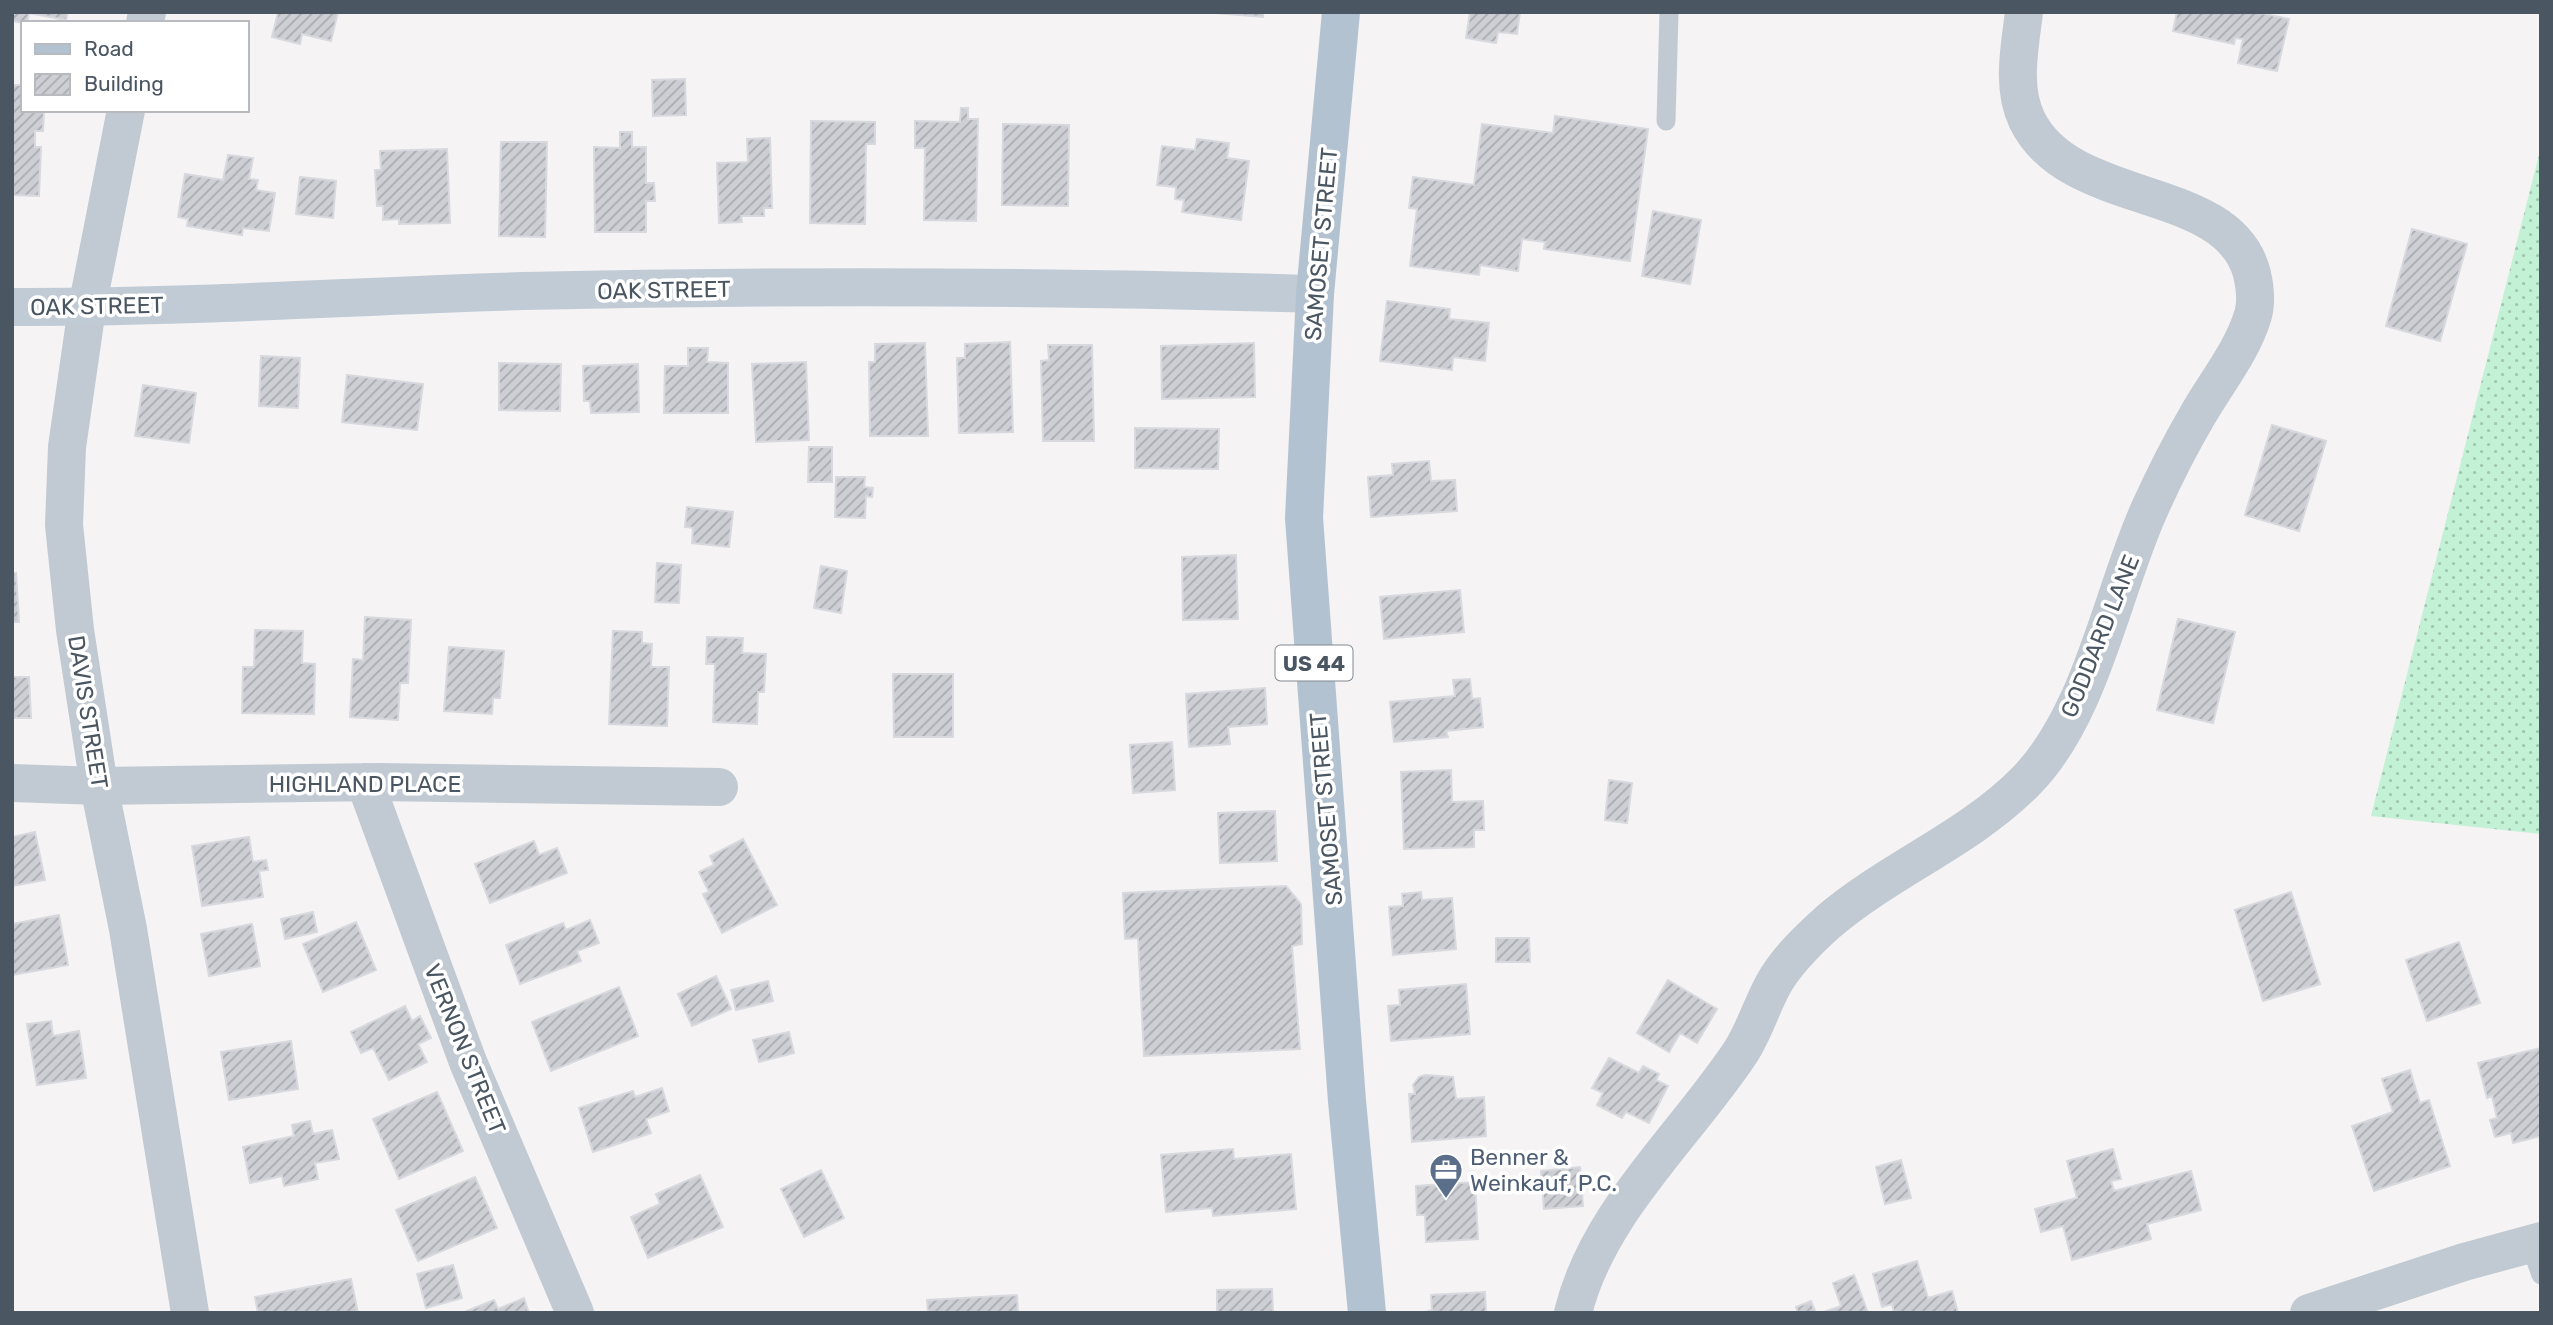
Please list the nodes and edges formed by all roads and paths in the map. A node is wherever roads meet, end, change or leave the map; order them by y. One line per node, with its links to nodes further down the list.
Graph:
1 (1341, 12): 6 (main road, SAMOSET STREET / US 44)
2 (1670, 12): 5 (lane)
3 (2024, 12): 17 (street, GODDARD LANE)
4 (126, 112): 8 (street, DAVIS STREET)
5 (1666, 121)
6 (1315, 294): 8 (main road, OAK STREET); 16 (main road, SAMOSET STREET / US 44)
7 (12, 307): 8 (main road, OAK STREET)
8 (87, 307): 11 (street, DAVIS STREET)
9 (365, 782): 11 (street, HIGHLAND PLACE); 12 (street, HIGHLAND PLACE); 15 (street, VERNON STREET)
10 (12, 783): 11 (street, HIGHLAND PLACE)
11 (99, 786): 14 (street, DAVIS STREET)
12 (719, 788)
13 (2537, 1253): 18 (street)
14 (190, 1313)
15 (575, 1313)
16 (1367, 1313)
17 (1573, 1313)
18 (2309, 1313)

